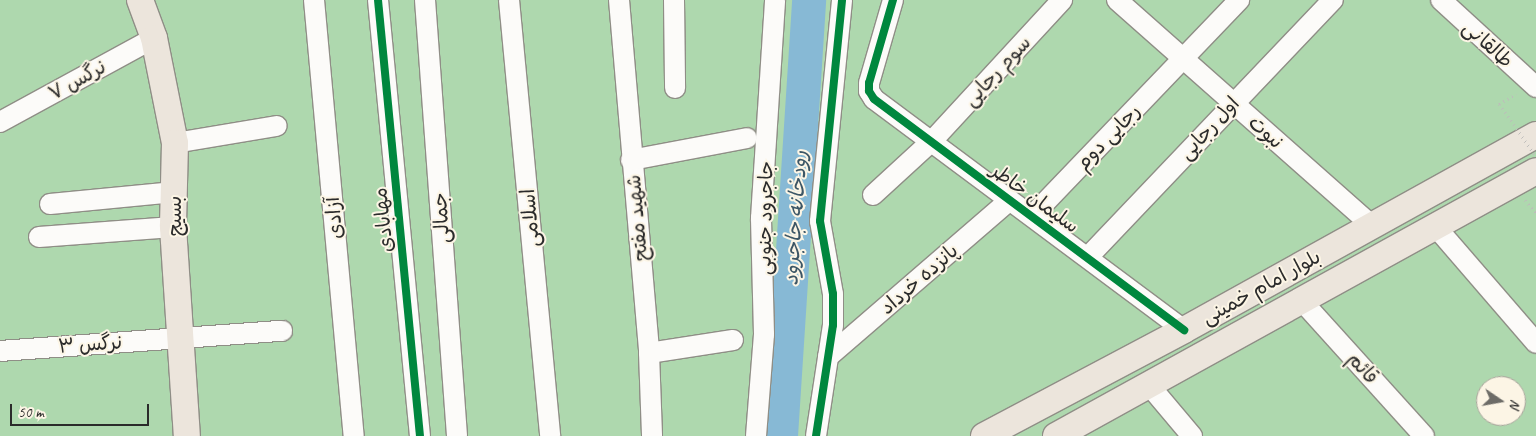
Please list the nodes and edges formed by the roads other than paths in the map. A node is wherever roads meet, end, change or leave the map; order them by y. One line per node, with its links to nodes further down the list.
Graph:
1 (140, 0): 16 (main road, بسیج)
2 (314, 0): 51 (street, آزادی)
3 (378, 0): 52 (street, مهابادی)
4 (426, 0): 53 (street, جمالی)
5 (509, 0): 54 (street, اسلامی)
6 (619, 0): 27 (street, شهید مفتح)
7 (674, 0): 19 (street)
8 (775, 0): 56 (street, جاجرود جنوبی)
9 (842, 0): 48 (street)
10 (892, 0): 25 (street, سلیمان خاطر)
11 (1062, 0): 25 (street, سوم رجایی)
12 (1117, 0): 17 (street, نبوت)
13 (1239, 0): 17 (street, رجایی دوم)
14 (1332, 0): 20 (street, اول رجایی)
15 (1441, 0): 18 (street, طالقانی)
16 (154, 38): 21 (street, نرگس ۷); 26 (main road, بسیج)
17 (1183, 58): 20 (street, نبوت); 34 (street, رجایی دوم)
18 (1536, 87)
19 (675, 88)
20 (1233, 102): 35 (street, نبوت); 39 (street, اول رجایی)
21 (0, 122)
22 (277, 126): 26 (street)
23 (1536, 135): 32 (main road, بلوار امام خمینی)
24 (747, 138): 27 (street)
25 (932, 142): 30 (street, سوم رجایی); 31 (street, سلیمان خاطر)
26 (175, 143): 29 (main road, بسیج)
27 (631, 160): 47 (street, شهید مفتح)
28 (1536, 171): 37 (main road, بلوار امام خمینی)
29 (174, 192): 33 (street); 36 (main road, بسیج)
30 (873, 195)
31 (1010, 200): 34 (street, سلیمان خاطر); 48 (street, پانزده خرداد)
32 (1417, 202): 35 (main road, بلوار امام خمینی); 37 (main road)
33 (50, 204)
34 (1033, 215): 39 (street, سلیمان خاطر)
35 (1371, 225): 41 (main road, بلوار امام خمینی)
36 (173, 227): 38 (street); 43 (main road, بسیج)
37 (1436, 227): 40 (main road, بلوار امام خمینی); 45 (street)
38 (39, 237)
39 (1088, 257): 41 (street, سلیمان خاطر)
40 (1302, 301): 49 (main road, بلوار امام خمینی); 61 (street, قائم)
41 (1184, 330): 58 (main road, بلوار امام خمینی)
42 (282, 332): 43 (street, نرگس ۳)
43 (179, 338): 46 (street, نرگس ۳); 50 (main road, بسیج)
44 (733, 340): 47 (street)
45 (1536, 343)
46 (0, 350)
47 (649, 353): 55 (street, شهید مفتح)
48 (828, 357): 57 (street)
49 (1149, 385): 59 (main road, بلوار امام خمینی); 60 (street)
50 (186, 436)
51 (354, 436)
52 (420, 436)
53 (457, 436)
54 (550, 436)
55 (652, 436)
56 (756, 436)
57 (816, 436)
58 (984, 436)
59 (1056, 436)
60 (1192, 436)
61 (1424, 436)

